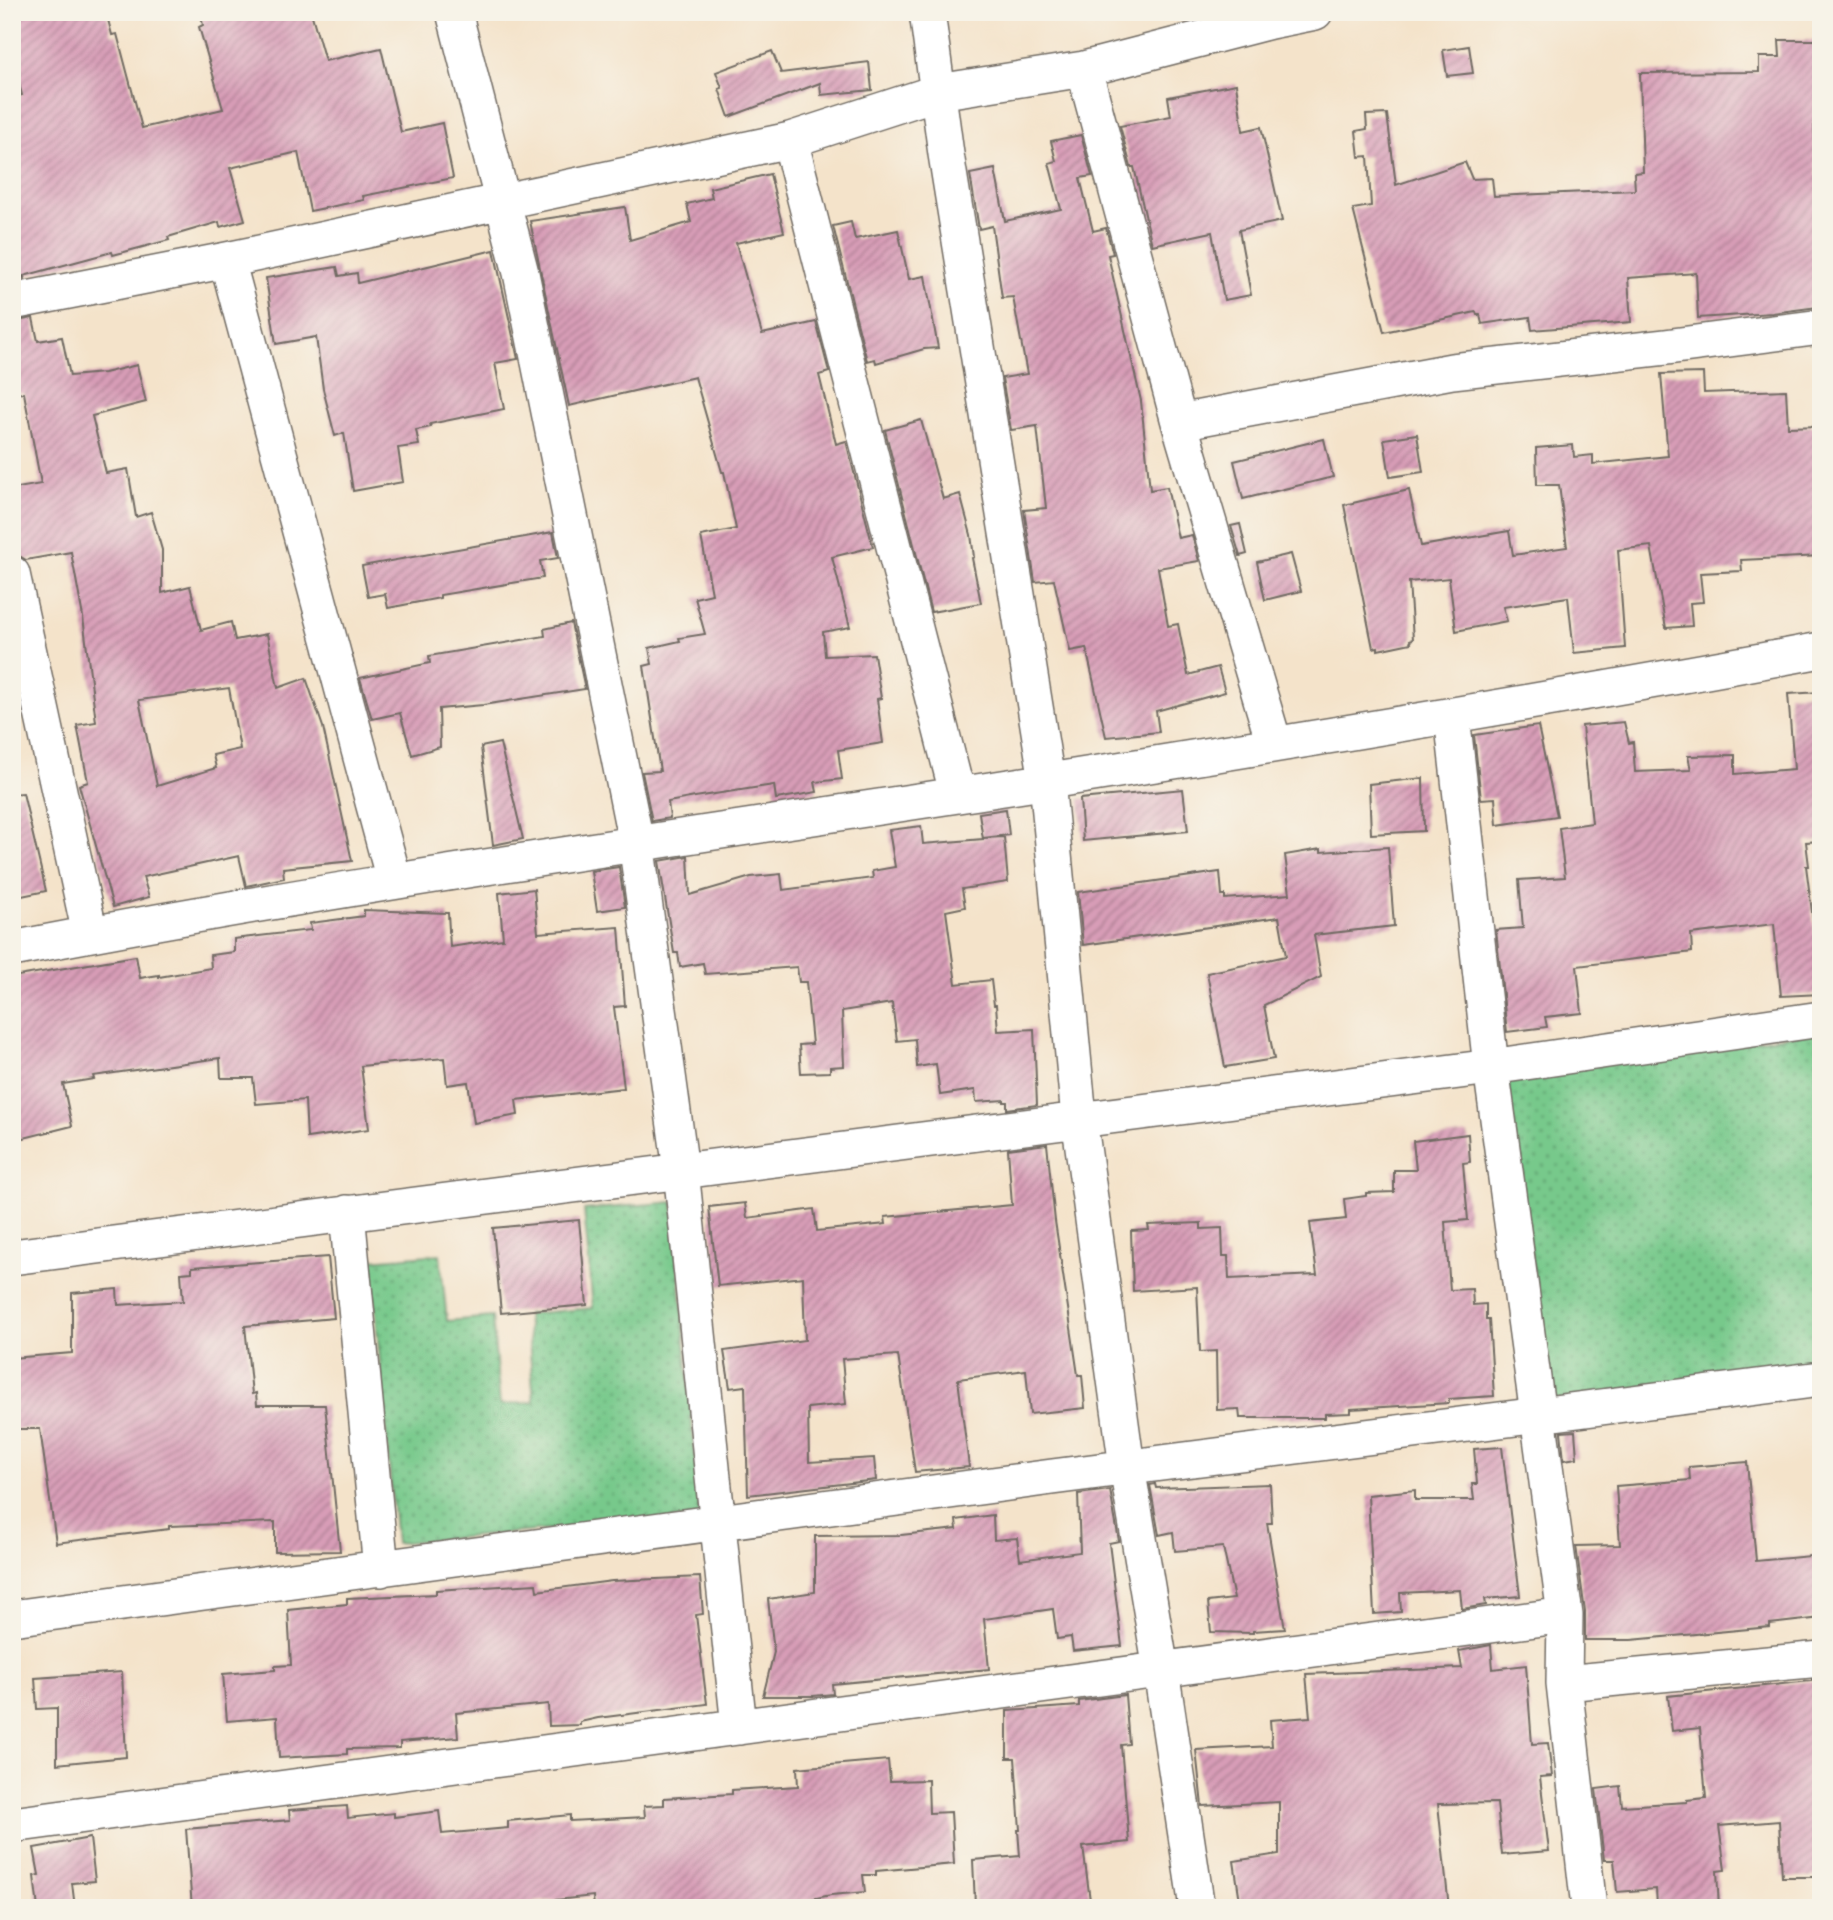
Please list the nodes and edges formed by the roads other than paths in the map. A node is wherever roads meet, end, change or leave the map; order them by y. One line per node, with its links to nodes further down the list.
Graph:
1 (453, 12): 7 (street)
2 (927, 12): 5 (street)
3 (1315, 12): 4 (street)
4 (1084, 69): 5 (street); 11 (street)
5 (938, 92): 6 (street); 16 (street)
6 (790, 140): 7 (street); 17 (street)
7 (502, 202): 8 (street); 18 (street)
8 (227, 260): 9 (street); 19 (street)
9 (12, 302)
10 (1821, 327): 11 (street)
11 (1179, 422): 15 (street)
12 (12, 574): 20 (street)
13 (1821, 650): 14 (street)
14 (1452, 716): 15 (street); 23 (street)
15 (1274, 744): 16 (street)
16 (1047, 781): 17 (street); 24 (street)
17 (960, 794): 18 (street)
18 (636, 842): 19 (street); 25 (street)
19 (394, 880): 20 (street)
20 (90, 934): 21 (street)
21 (12, 950)
22 (1821, 1019): 23 (street)
23 (1491, 1067): 24 (street); 29 (street)
24 (1079, 1118): 25 (street); 30 (street)
25 (681, 1170): 26 (street); 31 (street)
26 (347, 1213): 27 (street); 32 (street)
27 (12, 1257)
28 (1821, 1379): 29 (street)
29 (1538, 1413): 30 (street); 33 (street)
30 (1127, 1467): 31 (street); 36 (street)
31 (718, 1523): 32 (street); 38 (street)
32 (381, 1569): 34 (street)
33 (1565, 1615): 36 (street); 37 (street)
34 (12, 1618)
35 (1821, 1659): 37 (street)
36 (1161, 1670): 38 (street); 40 (street)
37 (1564, 1683): 41 (street)
38 (739, 1727): 39 (street)
39 (12, 1825)
40 (1197, 1908)
41 (1588, 1908)

